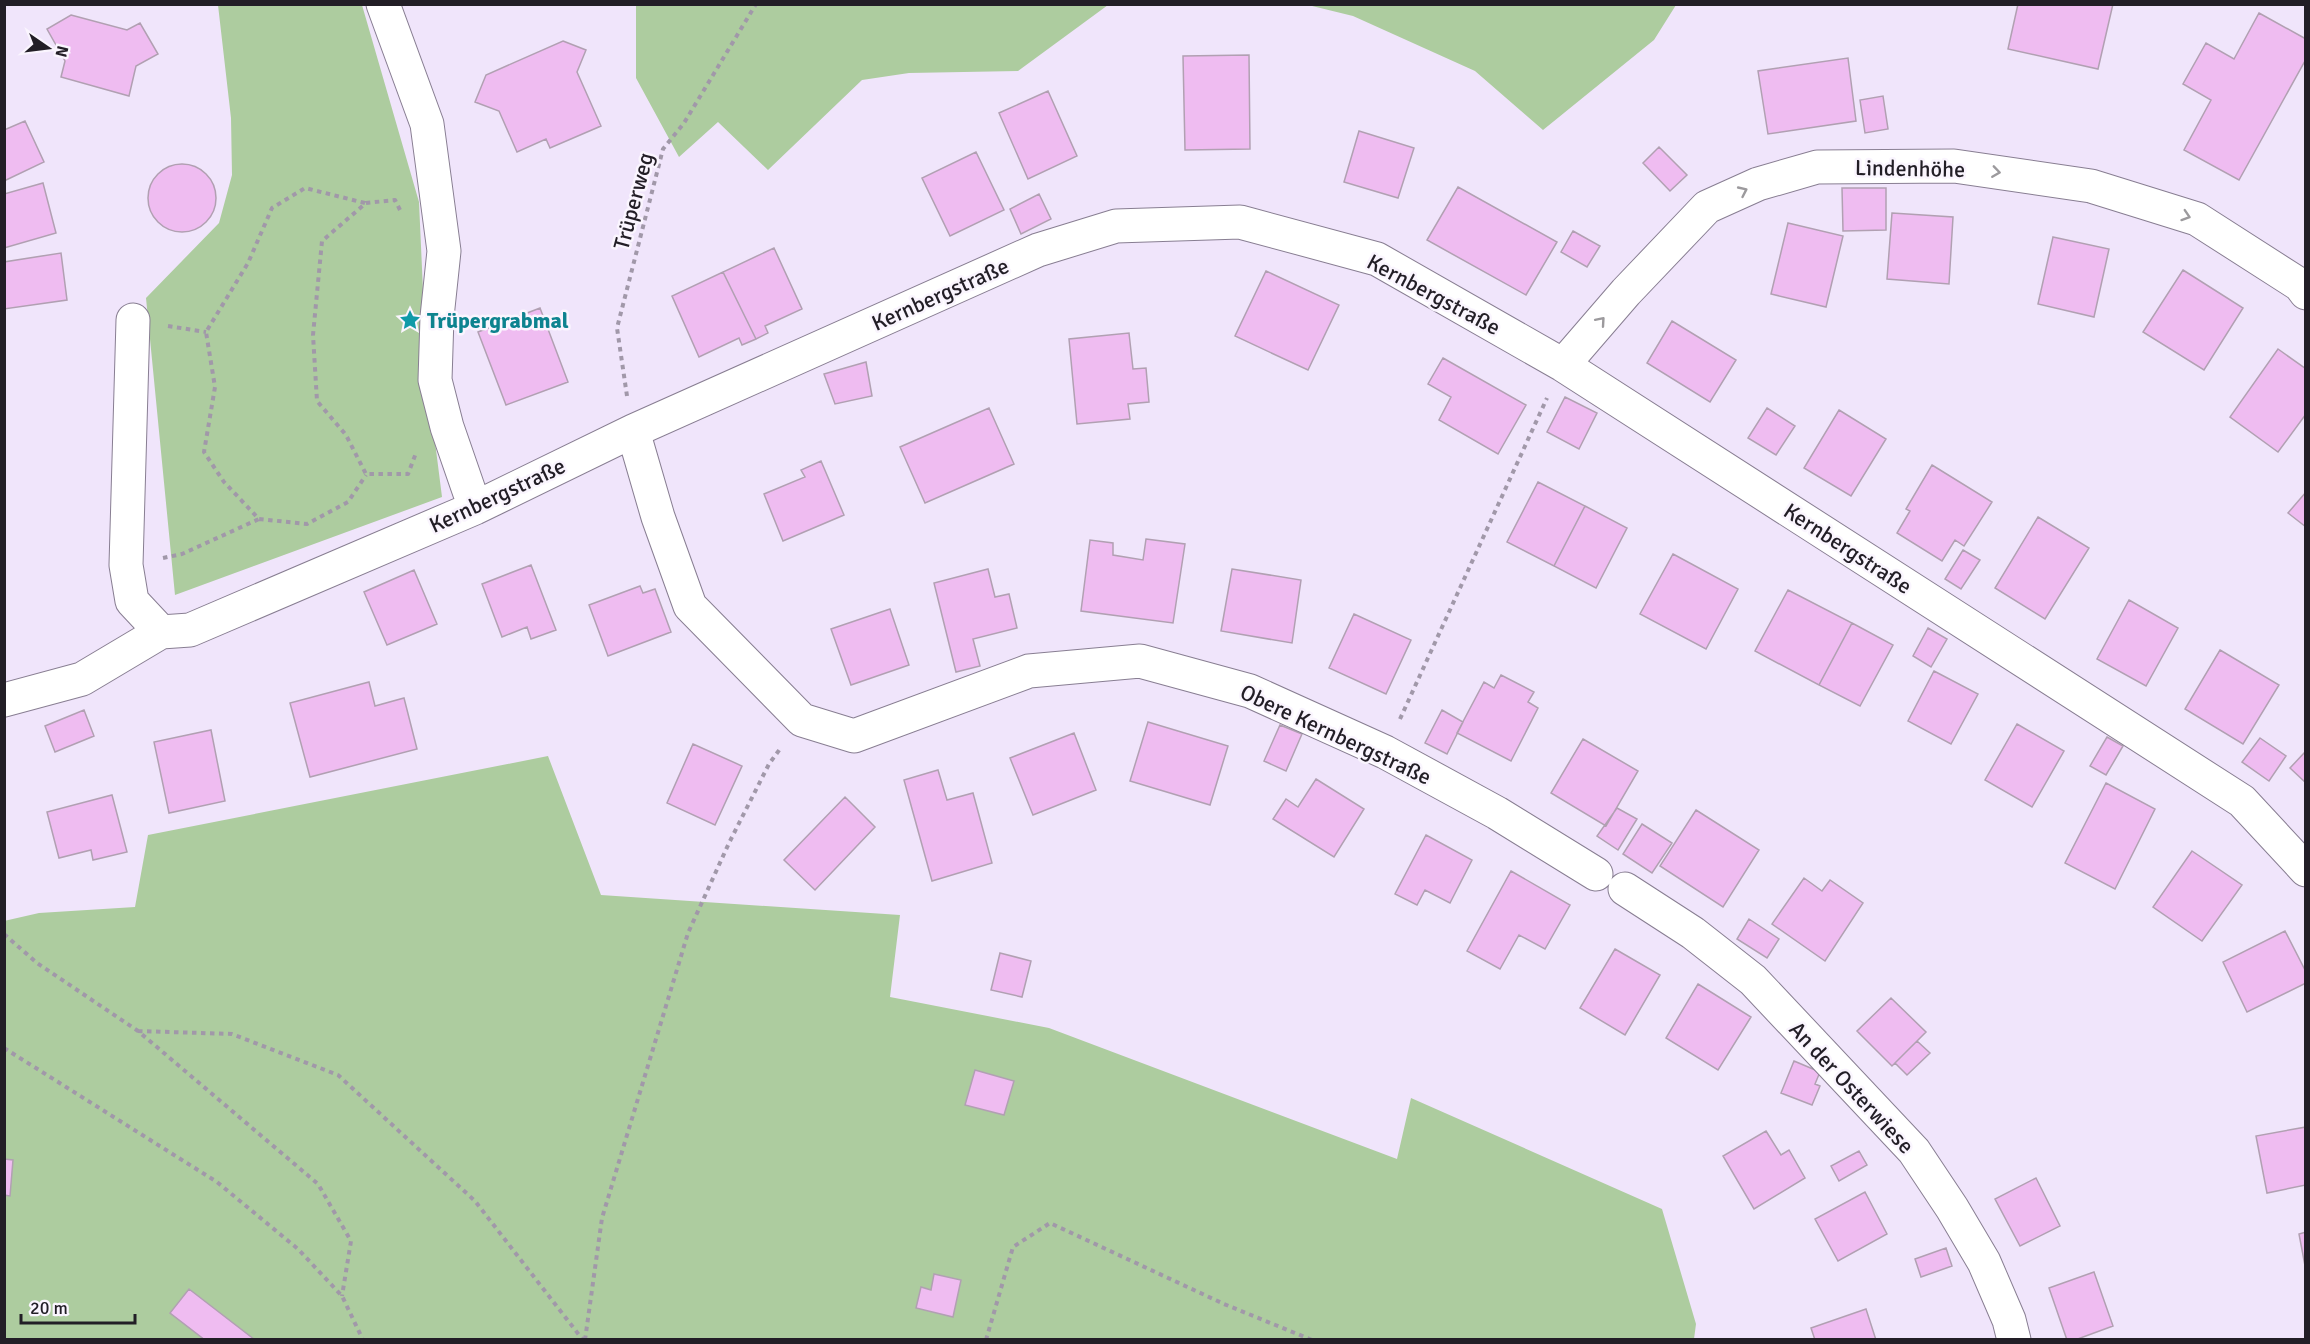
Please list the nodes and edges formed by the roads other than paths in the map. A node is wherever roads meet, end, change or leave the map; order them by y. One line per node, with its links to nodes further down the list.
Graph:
1 (383, 4): 6 (street)
2 (2306, 293): 4 (street, Lindenhöhe, one-way to 2)
3 (134, 320): 7 (street)
4 (1563, 365): 5 (street, Kernbergstraße); 9 (street, Kernbergstraße)
5 (633, 431): 6 (street, Kernbergstraße); 10 (street, Obere Kernbergstraße)
6 (475, 508): 7 (street, Kernbergstraße)
7 (161, 632): 8 (street, Kernbergstraße)
8 (4, 700)
9 (2306, 870)
10 (1596, 874)
11 (1625, 889): 12 (street, An der Osterwiese)
12 (2014, 1340)

